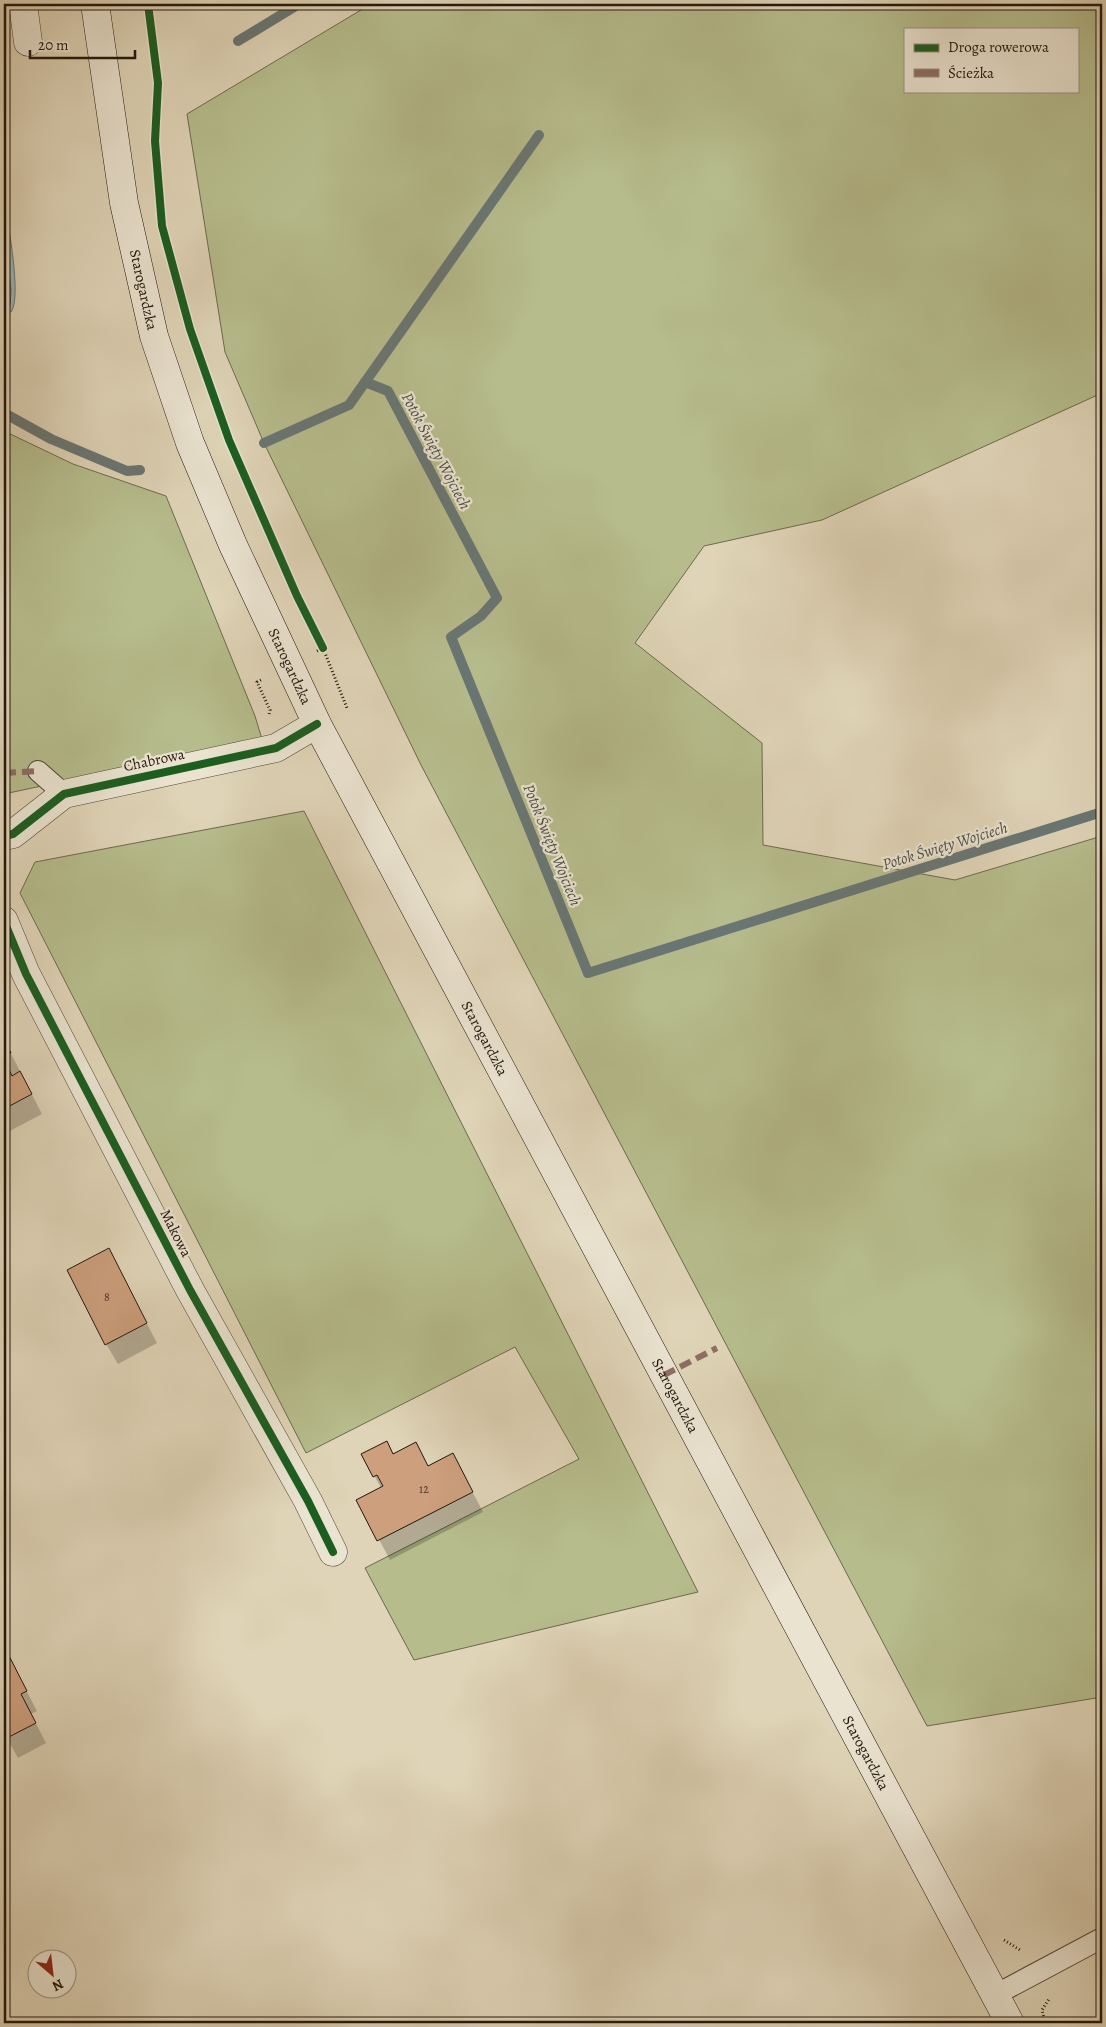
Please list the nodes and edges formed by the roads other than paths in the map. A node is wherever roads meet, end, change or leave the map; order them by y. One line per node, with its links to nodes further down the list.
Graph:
1 (23, 4): 3 (main road)
2 (95, 4): 4 (main road, Starogardzka)
3 (28, 42)
4 (317, 724): 6 (main road, Chabrowa); 11 (main road, Starogardzka)
5 (38, 770): 6 (lane)
6 (64, 794): 7 (main road, Chabrowa)
7 (4, 836)
8 (4, 921): 9 (main road, Makowa)
9 (333, 1552)
10 (1102, 1938): 11 (lane)
11 (996, 1995): 12 (main road, Starogardzka)
12 (1010, 2023)

